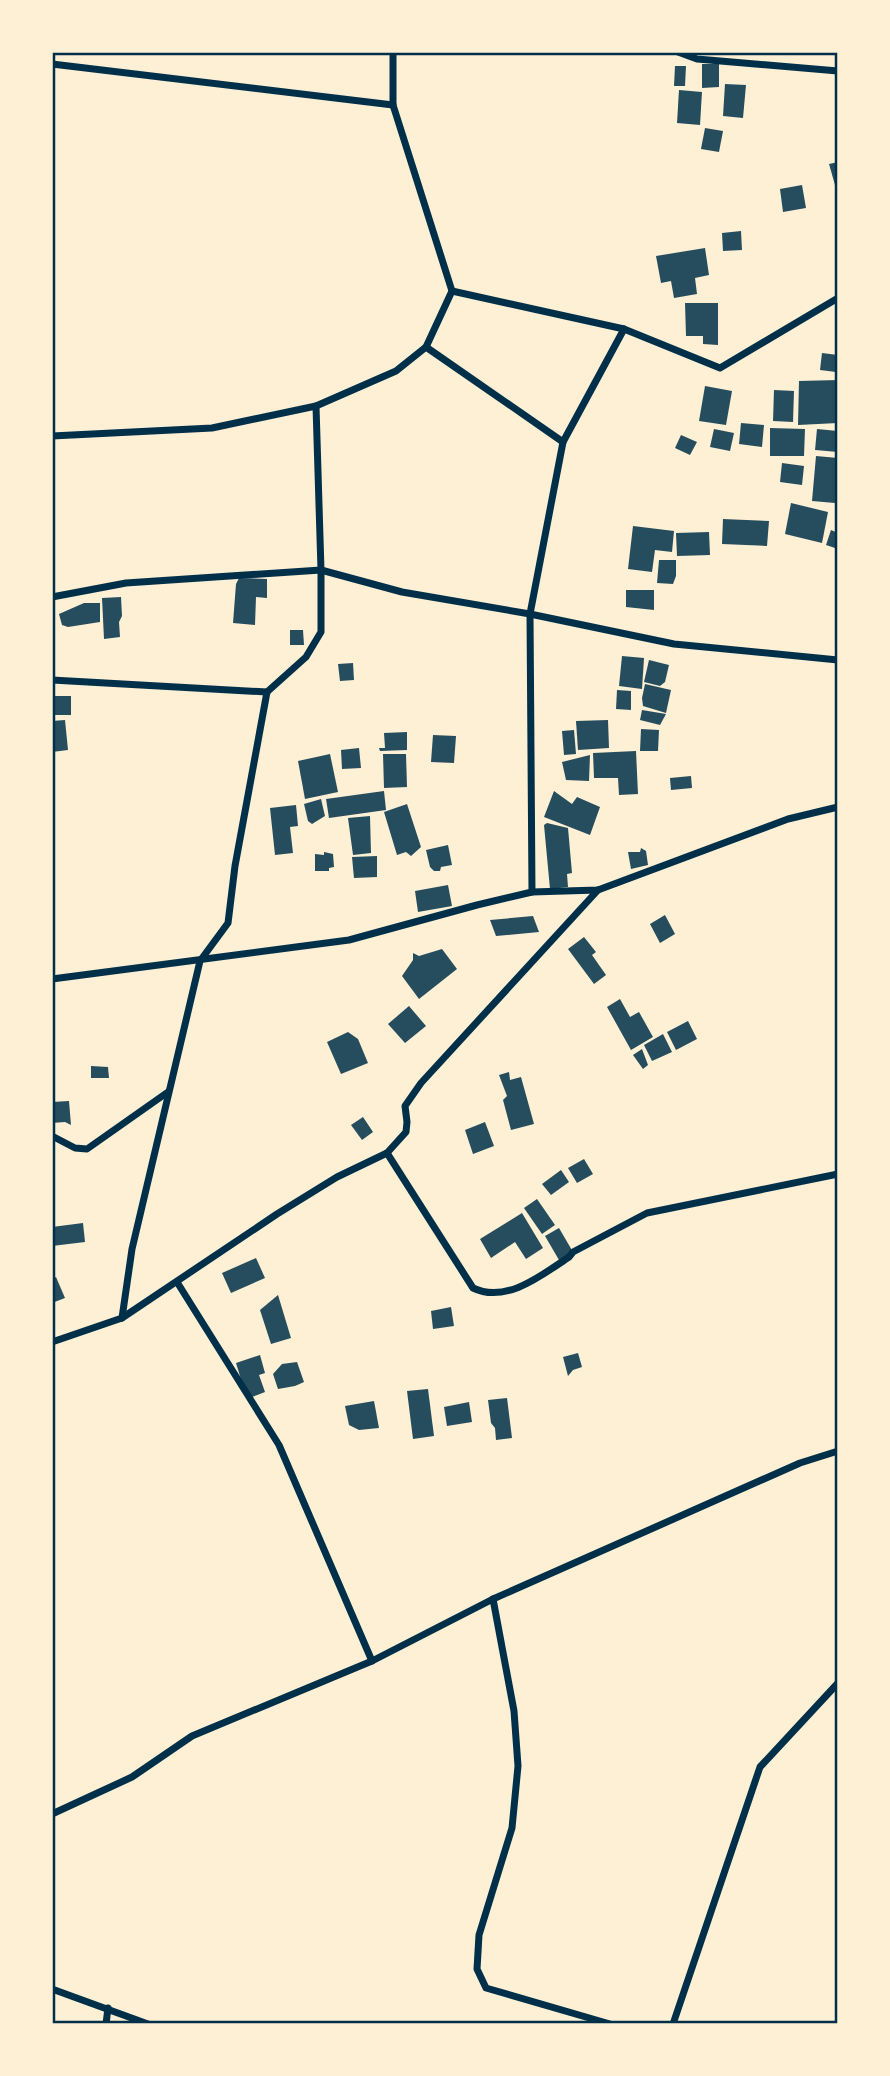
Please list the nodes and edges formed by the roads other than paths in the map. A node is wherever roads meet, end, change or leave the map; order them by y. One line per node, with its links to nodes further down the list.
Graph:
1 (393, 52): 5 (street)
2 (678, 52): 4 (street)
3 (52, 64): 5 (street)
4 (838, 71)
5 (393, 105): 6 (street)
6 (452, 291): 8 (street); 9 (street)
7 (838, 298): 8 (street)
8 (624, 329): 12 (street)
9 (426, 346): 10 (street); 12 (street)
10 (316, 406): 11 (street); 13 (street)
11 (52, 436)
12 (563, 442): 15 (street)
13 (321, 570): 14 (street); 15 (street); 18 (street)
14 (52, 597)
15 (530, 614): 16 (street); 21 (street)
16 (838, 660)
17 (52, 680): 18 (street)
18 (267, 692): 22 (street)
19 (838, 807): 20 (street)
20 (598, 890): 21 (street); 26 (street)
21 (532, 892): 22 (street)
22 (200, 961): 23 (street); 24 (street)
23 (52, 979)
24 (168, 1092): 25 (street); 29 (street)
25 (52, 1136)
26 (387, 1153): 27 (street); 28 (street)
27 (838, 1174)
28 (177, 1282): 29 (street); 33 (street)
29 (122, 1318): 30 (street)
30 (52, 1342)
31 (838, 1451): 32 (street)
32 (493, 1599): 33 (street); 40 (street)
33 (373, 1661): 35 (street)
34 (838, 1683): 41 (street)
35 (52, 1814)
36 (52, 1989): 37 (street)
37 (108, 2008): 38 (street); 39 (street)
38 (106, 2024)
39 (148, 2024)
40 (610, 2024)
41 (673, 2024)

